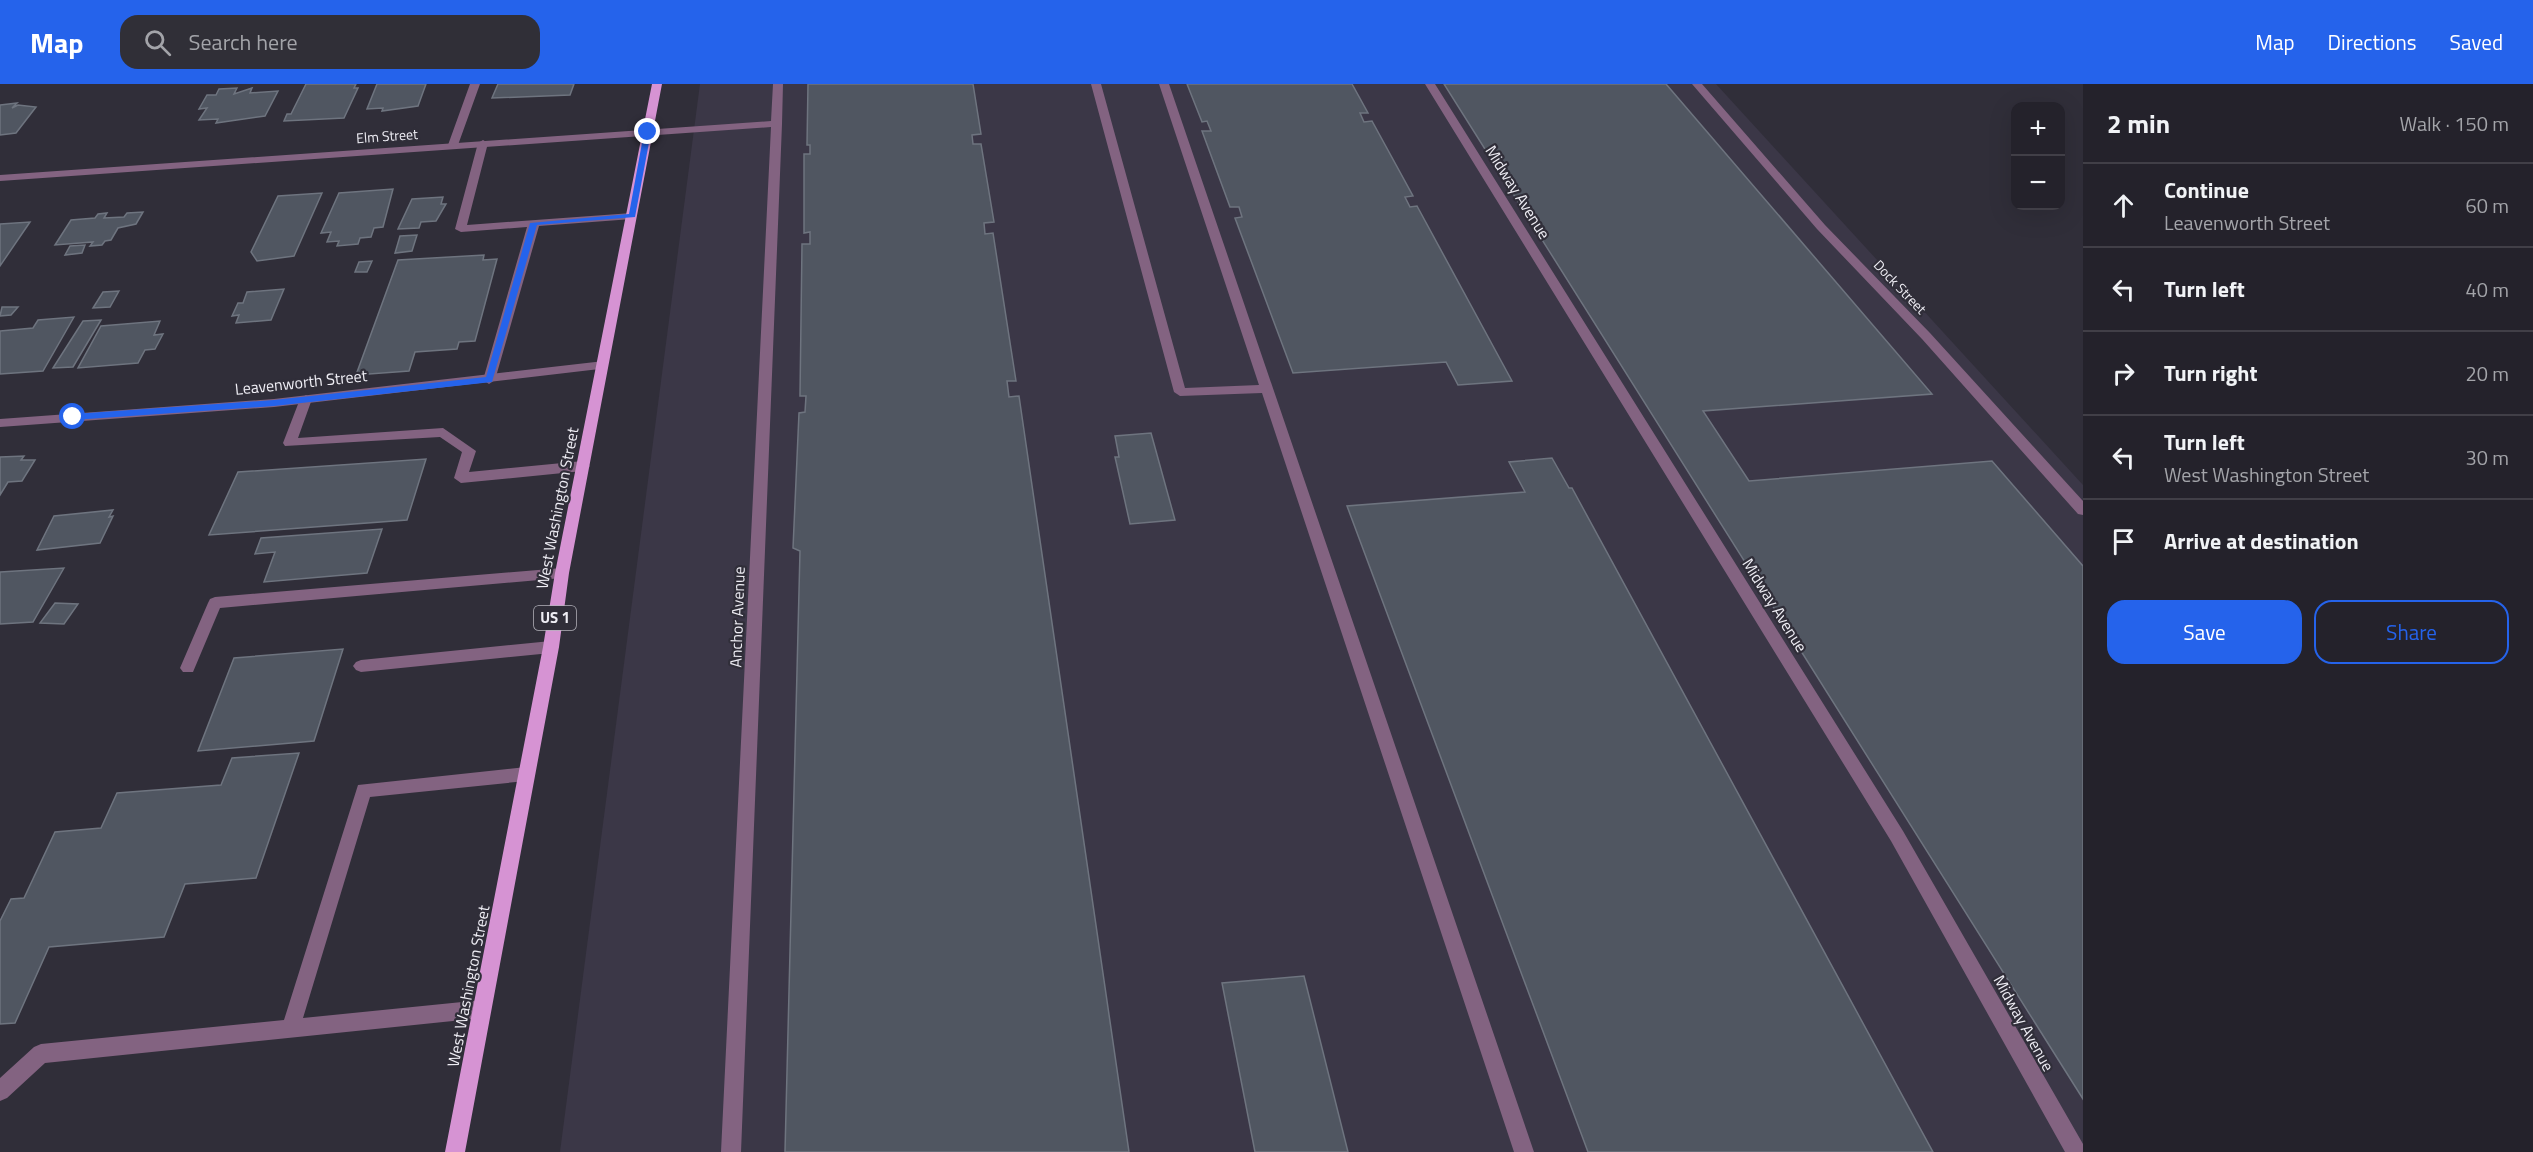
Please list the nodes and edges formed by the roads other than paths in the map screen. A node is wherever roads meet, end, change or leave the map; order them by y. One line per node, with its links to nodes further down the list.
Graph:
1 (475, 84): 11 (street)
2 (657, 84): 9 (main road, West Washington Street / US 1)
3 (778, 84): 8 (street, Anchor Avenue)
4 (1096, 84): 17 (street)
5 (1164, 84): 17 (street)
6 (1430, 84): 33 (street, Midway Avenue)
7 (1697, 84): 21 (street, Dock Street)
8 (777, 124): 9 (street, Elm Street); 31 (street, Anchor Avenue)
9 (648, 132): 10 (street, Elm Street); 13 (main road, West Washington Street / US 1)
10 (483, 143): 11 (street, Elm Street); 14 (street)
11 (453, 145): 12 (street, Elm Street)
12 (0, 177)
13 (632, 216): 14 (street); 15 (main road, West Washington Street / US 1)
14 (534, 223): 16 (street)
15 (604, 365): 16 (street, Leavenworth Street); 20 (main road, West Washington Street / US 1)
16 (489, 380): 18 (street, Leavenworth Street)
17 (1267, 389): 32 (street)
18 (306, 399): 19 (street, Leavenworth Street); 20 (street)
19 (0, 423)
20 (584, 465): 22 (main road, West Washington Street / US 1)
21 (2083, 510)
22 (562, 573): 23 (main road, West Washington Street / US 1); 25 (street)
23 (551, 647): 24 (street); 26 (main road, West Washington Street / US 1)
24 (361, 666)
25 (188, 668)
26 (526, 774): 27 (main road, West Washington Street / US 1); 28 (street)
27 (482, 1009): 28 (street); 30 (main road, West Washington Street / US 1)
28 (291, 1027): 29 (street)
29 (0, 1091)
30 (454, 1152)
31 (731, 1152)
32 (1524, 1152)
33 (2076, 1152)

